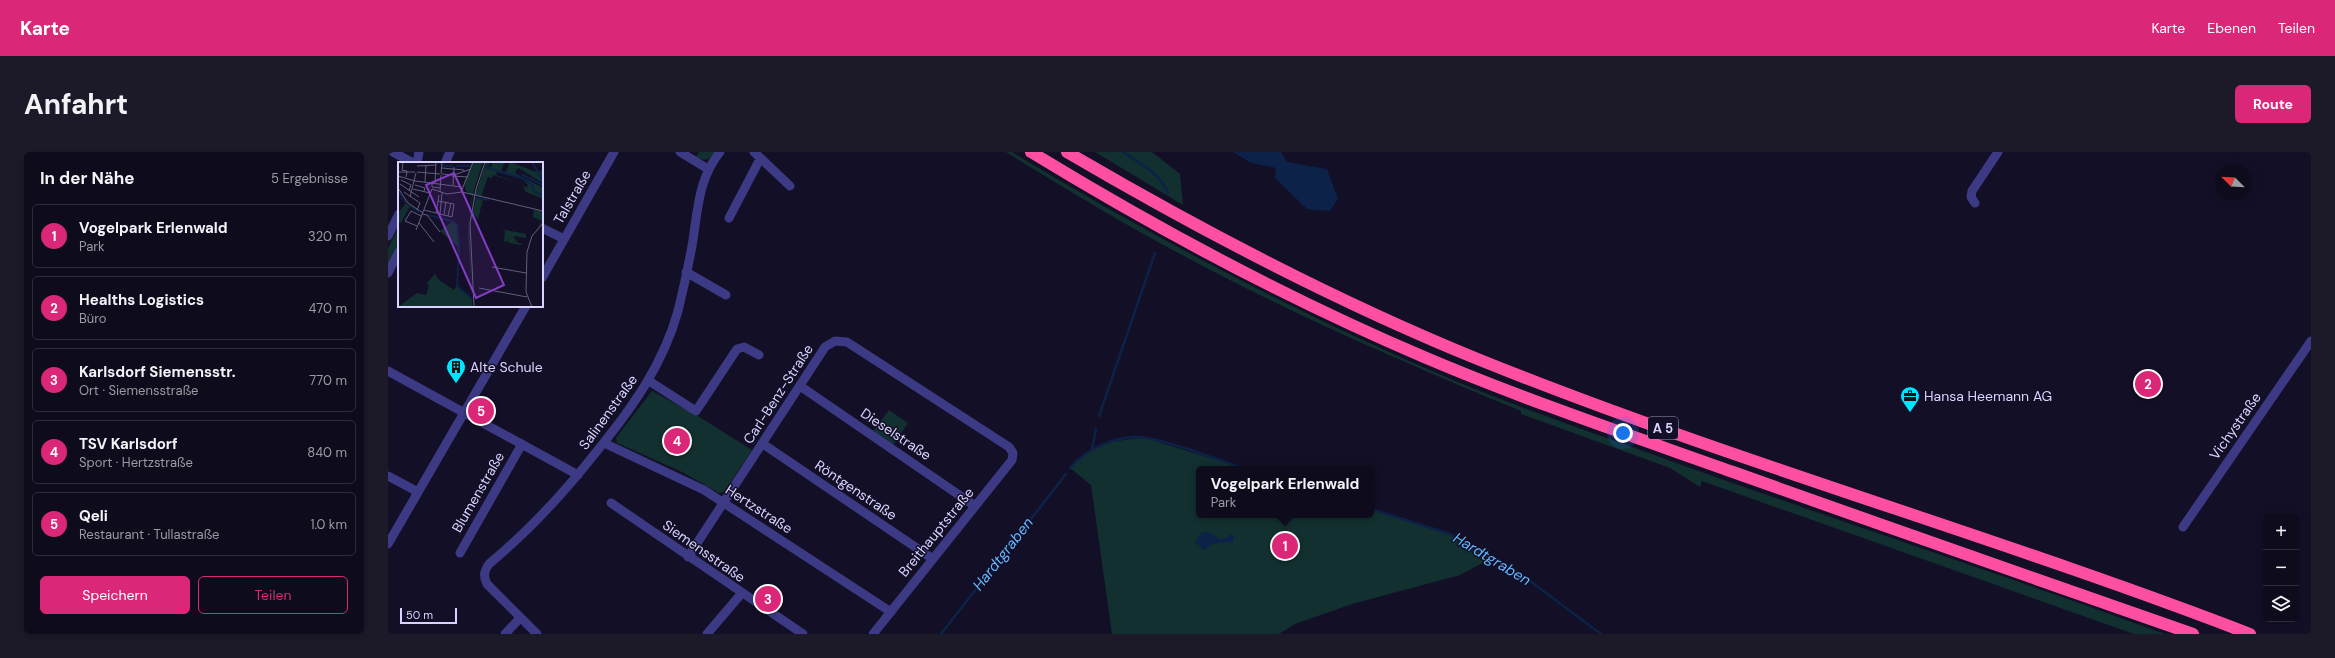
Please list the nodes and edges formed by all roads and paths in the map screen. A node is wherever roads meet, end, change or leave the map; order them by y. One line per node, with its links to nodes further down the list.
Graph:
1 (393, 152): 11 (street)
2 (419, 152): 12 (street)
3 (450, 152): 13 (street)
4 (614, 152): 21 (street, Talstraße)
5 (680, 152): 14 (street)
6 (720, 152): 14 (street, Salinenstraße)
7 (1031, 152): 57 (highway, A 5)
8 (1067, 152): 58 (highway, A 5)
9 (1998, 152): 16 (street)
10 (757, 156): 15 (street); 18 (street)
11 (411, 162)
12 (417, 162)
13 (445, 162)
14 (708, 169): 23 (street, Salinenstraße)
15 (790, 186)
16 (1975, 203)
17 (398, 216): 20 (street)
18 (729, 218)
19 (543, 228): 21 (street)
20 (388, 236)
21 (564, 239): 25 (street, Talstraße)
22 (398, 254): 24 (street)
23 (686, 272): 26 (street); 31 (street, Salinenstraße)
24 (388, 273)
25 (543, 276)
26 (726, 295)
27 (525, 307): 33 (street)
28 (2311, 341): 44 (street, Vichystraße)
29 (759, 355): 31 (street)
30 (388, 371): 33 (street)
31 (649, 381): 34 (street, Salinenstraße)
32 (800, 386): 36 (street, Carl-Benz-Straße); 37 (street, Carl-Benz-Straße); 43 (street, Dieselstraße)
33 (464, 412): 35 (street); 40 (street)
34 (604, 443): 38 (street, Salinenstraße); 42 (street, Hertzstraße)
35 (522, 444): 38 (street); 46 (street, Blumenstraße)
36 (763, 444): 42 (street, Carl-Benz-Straße); 48 (street, Röntgenstraße)
37 (1009, 447): 43 (street, Breithauptstraße)
38 (578, 475): 51 (street, Salinenstraße)
39 (388, 476): 40 (street)
40 (418, 492): 45 (street)
41 (611, 503): 47 (street, Siemensstraße)
42 (724, 503): 47 (street, Carl-Benz-Straße); 50 (street, Hertzstraße)
43 (975, 506): 48 (street, Breithauptstraße)
44 (2183, 527)
45 (388, 544)
46 (460, 553)
47 (688, 557): 49 (street, Siemensstraße)
48 (933, 559): 50 (street, Breithauptstraße)
49 (742, 594): 54 (street); 55 (street, Siemensstraße)
50 (891, 612): 56 (street, Breithauptstraße)
51 (520, 618): 52 (street); 53 (street)
52 (505, 634)
53 (537, 634)
54 (707, 634)
55 (803, 634)
56 (873, 634)
57 (2193, 634)
58 (2250, 634)

